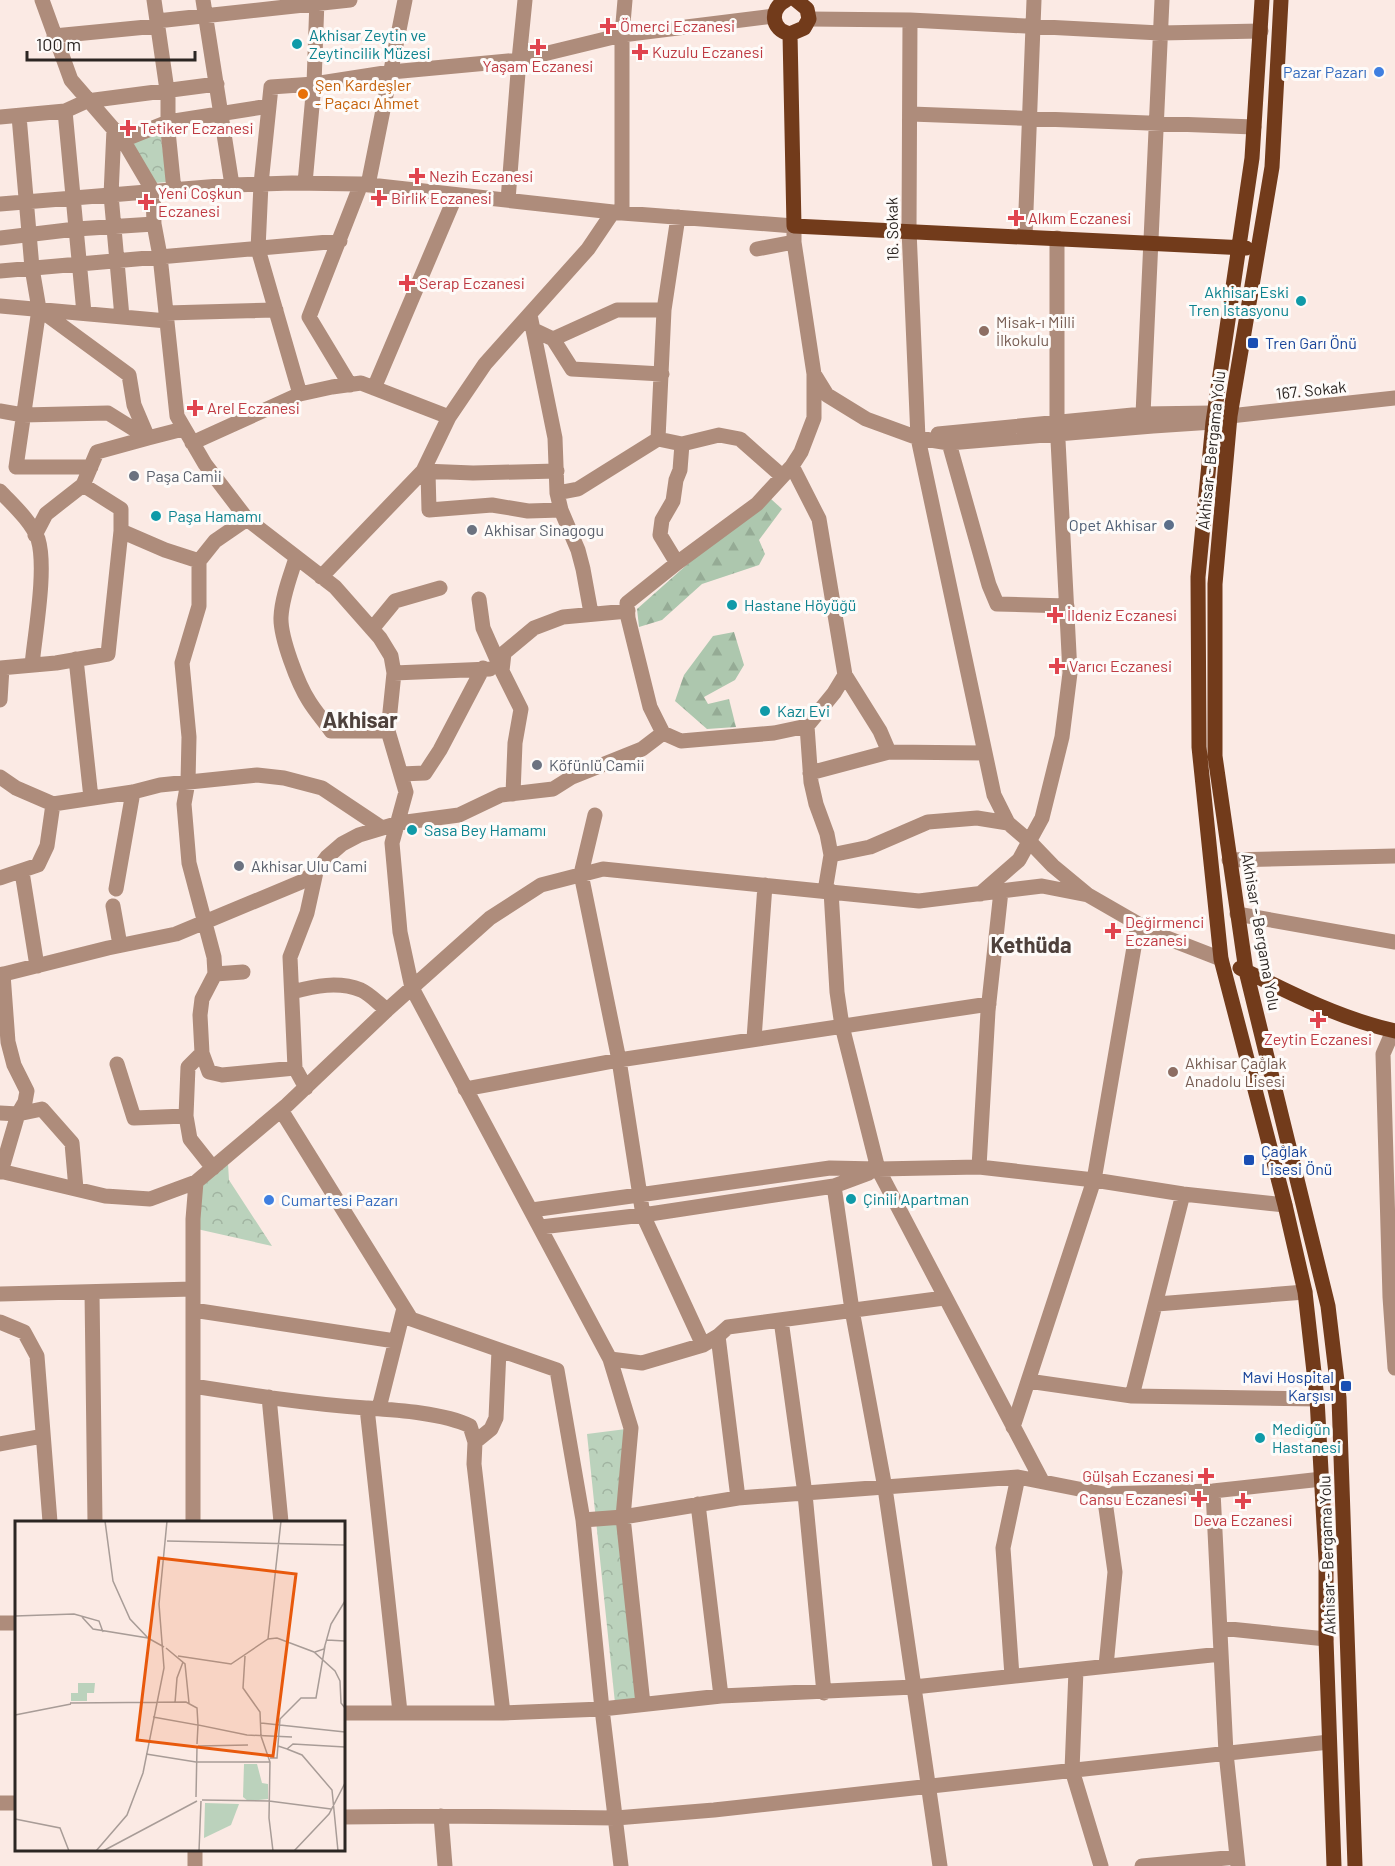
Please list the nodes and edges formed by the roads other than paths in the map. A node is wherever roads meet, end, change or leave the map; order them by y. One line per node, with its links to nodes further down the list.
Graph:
1 (42, 0): 27 (street)
2 (154, 0): 21 (street)
3 (203, 0): 17 (street)
4 (350, 0): 14 (street)
5 (405, 0): 29 (street)
6 (525, 0): 28 (street)
7 (625, 0): 26 (street)
8 (786, 0): 18 (main road)
9 (796, 0): 19 (main road)
10 (1034, 0): 22 (street)
11 (1162, 0): 24 (street)
12 (1262, 0): 23 (main road, Akhisar - Bergama Yolu)
13 (1281, 0): 73 (main road, Akhisar - Bergama Yolu)
14 (317, 2): 15 (street); 31 (street)
15 (278, 4): 16 (street)
16 (241, 6): 17 (street)
17 (205, 16): 21 (street); 30 (street)
18 (774, 16): 25 (main road); 26 (street)
19 (808, 19): 20 (street); 25 (main road)
20 (910, 20): 22 (street); 37 (street, 16. Sokak)
21 (157, 23): 27 (street); 32 (street)
22 (1033, 28): 24 (street); 40 (street)
23 (1261, 31): 24 (street); 43 (main road, Akhisar - Bergama Yolu)
24 (1160, 33): 42 (street)
25 (790, 34): 64 (main road)
26 (622, 35): 28 (street); 57 (street)
27 (54, 36): 33 (street)
28 (519, 60): 29 (street); 54 (street)
29 (391, 72): 31 (street); 48 (street)
30 (217, 84): 32 (street); 36 (street)
31 (314, 84): 34 (street); 45 (street)
32 (167, 91): 33 (street); 41 (street)
33 (87, 101): 35 (street); 44 (street)
34 (268, 106): 36 (street); 46 (street)
35 (65, 111): 38 (street); 53 (street)
36 (221, 113): 41 (street); 47 (street)
37 (911, 114): 40 (street); 62 (street, 16. Sokak)
38 (19, 116): 39 (street); 55 (street)
39 (0, 117)
40 (1029, 118): 42 (street); 65 (street)
41 (168, 122): 44 (street); 49 (street)
42 (1156, 123): 43 (street); 69 (street)
43 (1254, 127): 70 (main road, Akhisar - Bergama Yolu)
44 (118, 134): 50 (street); 51 (street)
45 (305, 183): 46 (street); 48 (street)
46 (261, 184): 47 (street); 71 (street)
47 (232, 185): 49 (street)
48 (364, 185): 52 (street); 68 (street)
49 (174, 190): 50 (street)
50 (153, 191): 51 (street); 59 (street)
51 (111, 195): 53 (street); 60 (street)
52 (456, 195): 54 (street); 92 (street)
53 (74, 198): 55 (street); 61 (street)
54 (508, 200): 57 (street)
55 (27, 202): 56 (street); 63 (street)
56 (0, 204)
57 (617, 212): 58 (street); 84 (street)
58 (678, 217): 64 (street); 82 (street)
59 (154, 224): 60 (street); 74 (street)
60 (113, 226): 61 (street); 75 (street)
61 (76, 229): 63 (street); 76 (street)
62 (909, 230): 64 (main road); 65 (main road); 103 (street, 16. Sokak)
63 (30, 234): 66 (street); 77 (street)
64 (794, 234): 72 (street); 90 (street)
65 (1024, 236): 67 (main road)
66 (0, 238)
67 (1058, 238): 69 (main road); 100 (street)
68 (340, 241): 71 (street); 91 (street)
69 (1150, 242): 70 (main road); 96 (street)
70 (1239, 247): 73 (main road); 99 (main road, Akhisar - Bergama Yolu)
71 (258, 249): 74 (street); 81 (street)
72 (757, 249)
73 (1258, 250): 99 (main road, Akhisar - Bergama Yolu)
74 (160, 256): 75 (street); 86 (street)
75 (116, 260): 76 (street); 85 (street)
76 (78, 265): 77 (street); 83 (street)
77 (32, 268): 78 (street); 80 (street)
78 (0, 271)
79 (0, 306): 80 (street)
80 (39, 309): 83 (street); 97 (street); 102 (street)
81 (276, 310): 86 (street); 93 (street)
82 (664, 310): 88 (street); 89 (street)
83 (84, 313): 85 (street)
84 (530, 315): 87 (street); 98 (street)
85 (122, 317): 86 (street)
86 (167, 317): 101 (street)
87 (534, 330): 88 (street); 110 (street)
88 (553, 339): 89 (street)
89 (662, 374): 104 (street)
90 (814, 374): 103 (street); 111 (street)
91 (350, 385): 92 (street); 93 (street)
92 (374, 388): 98 (street)
93 (300, 394): 105 (street)
94 (1395, 398): 99 (street, 167. Sokak)
95 (0, 411): 97 (street)
96 (1143, 414): 99 (street); 100 (street)
97 (23, 415): 102 (street); 108 (street)
98 (449, 417): 109 (street)
99 (1219, 417): 100 (street); 157 (main road, Akhisar - Bergama Yolu); 174 (main road, Akhisar - Bergama Yolu)
100 (1057, 427): 103 (street); 106 (street); 125 (street)
101 (183, 429): 102 (street); 105 (street)
102 (148, 438): 108 (street)
103 (918, 438): 106 (street); 141 (street, 16. Sokak)
104 (658, 439): 107 (street); 114 (street)
105 (192, 443): 116 (street)
106 (949, 443): 125 (street)
107 (682, 444): 111 (street); 121 (street)
108 (91, 467): 112 (street)
109 (426, 471): 110 (street); 115 (street); 122 (street)
110 (557, 471): 114 (street)
111 (787, 471): 121 (street); 135 (street)
112 (83, 485): 117 (street); 118 (street)
113 (0, 491): 118 (street)
114 (558, 493): 115 (street)
115 (561, 510): 127 (street)
116 (247, 519): 119 (street); 120 (street)
117 (121, 531): 120 (street); 129 (street)
118 (35, 534): 130 (street)
119 (296, 558): 122 (street); 138 (street)
120 (200, 561): 145 (street)
121 (677, 563): 126 (street)
122 (321, 576): 128 (street)
123 (440, 588): 128 (street)
124 (479, 599): 133 (street)
125 (1067, 606): 154 (street)
126 (628, 611): 127 (street); 139 (street)
127 (591, 613): 133 (street)
128 (372, 629): 134 (street)
129 (76, 659): 130 (street); 148 (street)
130 (32, 665): 131 (street)
131 (1, 668): 136 (street)
132 (483, 668): 133 (street); 134 (street); 143 (street)
133 (502, 671): 147 (street)
134 (394, 673): 138 (street)
135 (845, 675): 137 (street); 140 (street)
136 (0, 700)
137 (807, 726): 139 (street); 142 (street)
138 (388, 731): 143 (street)
139 (663, 733): 147 (street)
140 (890, 752): 141 (street); 142 (street)
141 (984, 753): 152 (street, 16. Sokak)
142 (810, 773): 155 (street)
143 (401, 774): 151 (street)
144 (0, 777): 149 (street)
145 (188, 782): 146 (street); 153 (street); 170 (street)
146 (133, 792): 148 (street); 163 (street)
147 (513, 794): 151 (street)
148 (91, 798): 149 (street)
149 (53, 804): 158 (street)
150 (595, 815): 160 (street)
151 (399, 823): 153 (street); 180 (street)
152 (1008, 823): 154 (street); 155 (street)
153 (382, 828): 159 (street)
154 (1029, 841): 166 (street); 167 (street)
155 (831, 855): 164 (street)
156 (1395, 856): 157 (street)
157 (1229, 860): 169 (main road, Akhisar - Bergama Yolu)
158 (22, 872): 161 (street); 175 (street)
159 (316, 872): 170 (street); 181 (street)
160 (581, 874): 162 (street); 180 (street); 188 (street)
161 (0, 878)
162 (765, 885): 164 (street); 186 (street)
163 (116, 889)
164 (828, 891): 166 (street); 184 (street)
165 (1001, 891): 166 (street); 167 (street); 182 (street)
166 (980, 894)
167 (1088, 895): 171 (street)
168 (113, 906): 173 (street)
169 (1237, 914): 172 (street); 176 (main road, Akhisar - Bergama Yolu)
170 (204, 923): 173 (street); 179 (street)
171 (1138, 924): 174 (street); 202 (street)
172 (1395, 942)
173 (120, 945): 175 (street)
174 (1221, 959): 176 (main road); 208 (main road, Akhisar - Bergama Yolu)
175 (37, 966): 178 (street)
176 (1246, 971): 185 (main road); 282 (main road, Akhisar - Bergama Yolu)
177 (243, 972): 179 (street)
178 (2, 974): 195 (street)
179 (214, 974): 187 (street)
180 (412, 988): 183 (street); 192 (street)
181 (292, 992): 183 (street); 190 (street)
182 (989, 1004): 184 (street); 198 (street)
183 (387, 1010): 191 (street)
184 (842, 1026): 186 (street); 200 (street)
185 (1394, 1032): 197 (street)
186 (754, 1039): 188 (street)
187 (202, 1053): 190 (street); 196 (street)
188 (619, 1060): 192 (street); 206 (street)
189 (117, 1064): 196 (street)
190 (295, 1068): 191 (street)
191 (306, 1088): 193 (street)
192 (465, 1089): 209 (street)
193 (281, 1110): 199 (street); 218 (street)
194 (0, 1113): 195 (street)
195 (18, 1114): 201 (street); 205 (street)
196 (186, 1116): 199 (street)
197 (1390, 1142): 228 (street)
198 (979, 1167): 200 (street); 202 (street)
199 (213, 1168): 203 (street)
200 (878, 1169): 204 (street); 206 (street); 216 (street)
201 (0, 1172): 205 (street)
202 (1094, 1180): 207 (street); 229 (street)
203 (196, 1182): 205 (street); 212 (street)
204 (834, 1186): 210 (street); 220 (street)
205 (76, 1189)
206 (640, 1194): 209 (street); 210 (street)
207 (1183, 1194): 208 (street); 217 (street)
208 (1285, 1206): 214 (main road, Akhisar - Bergama Yolu)
209 (532, 1210): 211 (street)
210 (643, 1215): 211 (street); 225 (street)
211 (541, 1227): 227 (street)
212 (193, 1289): 213 (street); 219 (street)
213 (92, 1292): 215 (street); 251 (street)
214 (1305, 1292): 217 (street); 233 (main road, Akhisar - Bergama Yolu)
215 (0, 1294)
216 (944, 1298): 220 (street); 235 (street)
217 (1157, 1304): 231 (street)
218 (404, 1308): 224 (street); 226 (street)
219 (193, 1310): 224 (street); 230 (street)
220 (852, 1310): 221 (street); 242 (street)
221 (781, 1320): 223 (street); 244 (street)
222 (0, 1322): 236 (street)
223 (718, 1336): 225 (street); 246 (street)
224 (394, 1341): 234 (street)
225 (703, 1345): 227 (street)
226 (499, 1350): 237 (street); 249 (street)
227 (610, 1359): 248 (street)
228 (1395, 1368)
229 (1028, 1381): 231 (street); 235 (street)
230 (193, 1386): 232 (street); 252 (street)
231 (1132, 1396): 233 (street)
232 (269, 1397): 234 (street); 253 (street)
233 (1317, 1399): 240 (main road, Akhisar - Bergama Yolu)
234 (373, 1408): 237 (street); 265 (street)
235 (1013, 1427): 241 (street)
236 (43, 1436): 238 (street); 250 (street)
237 (475, 1442): 267 (street)
238 (0, 1443)
239 (1018, 1477): 241 (street); 242 (street); 259 (street)
240 (1322, 1479): 243 (street); 255 (main road, Akhisar - Bergama Yolu)
241 (1042, 1481): 245 (street)
242 (885, 1488): 244 (street); 260 (street)
243 (1213, 1491): 245 (street); 254 (street)
244 (805, 1494): 246 (street); 261 (street)
245 (1104, 1494): 257 (street)
246 (738, 1498): 247 (street)
247 (699, 1504): 248 (street); 262 (street)
248 (623, 1517): 249 (street); 263 (street)
249 (583, 1520): 264 (street)
250 (50, 1521)
251 (95, 1521)
252 (193, 1521)
253 (281, 1521)
254 (1220, 1628): 255 (street); 256 (street)
255 (1326, 1639): 268 (main road, Akhisar - Bergama Yolu)
256 (1221, 1654): 257 (street); 269 (street)
257 (1106, 1666): 258 (street)
258 (1076, 1670): 259 (street); 270 (street)
259 (1012, 1676): 260 (street)
260 (914, 1687): 261 (street); 271 (street)
261 (824, 1693): 262 (street)
262 (721, 1696): 263 (street)
263 (643, 1704): 264 (street)
264 (602, 1709): 267 (street); 274 (street)
265 (400, 1712): 266 (street); 267 (street)
266 (345, 1713)
267 (503, 1713)
268 (1329, 1742): 269 (street); 281 (main road, Akhisar - Bergama Yolu)
269 (1226, 1753): 270 (street); 275 (street)
270 (1072, 1770): 271 (street); 279 (street)
271 (929, 1787): 274 (street); 278 (street)
272 (441, 1816): 273 (street); 274 (street); 276 (street)
273 (345, 1817)
274 (616, 1818): 277 (street)
275 (1237, 1861): 280 (street)
276 (446, 1866)
277 (621, 1866)
278 (940, 1866)
279 (1101, 1866)
280 (1142, 1866)
281 (1334, 1866)
282 (1355, 1866)

